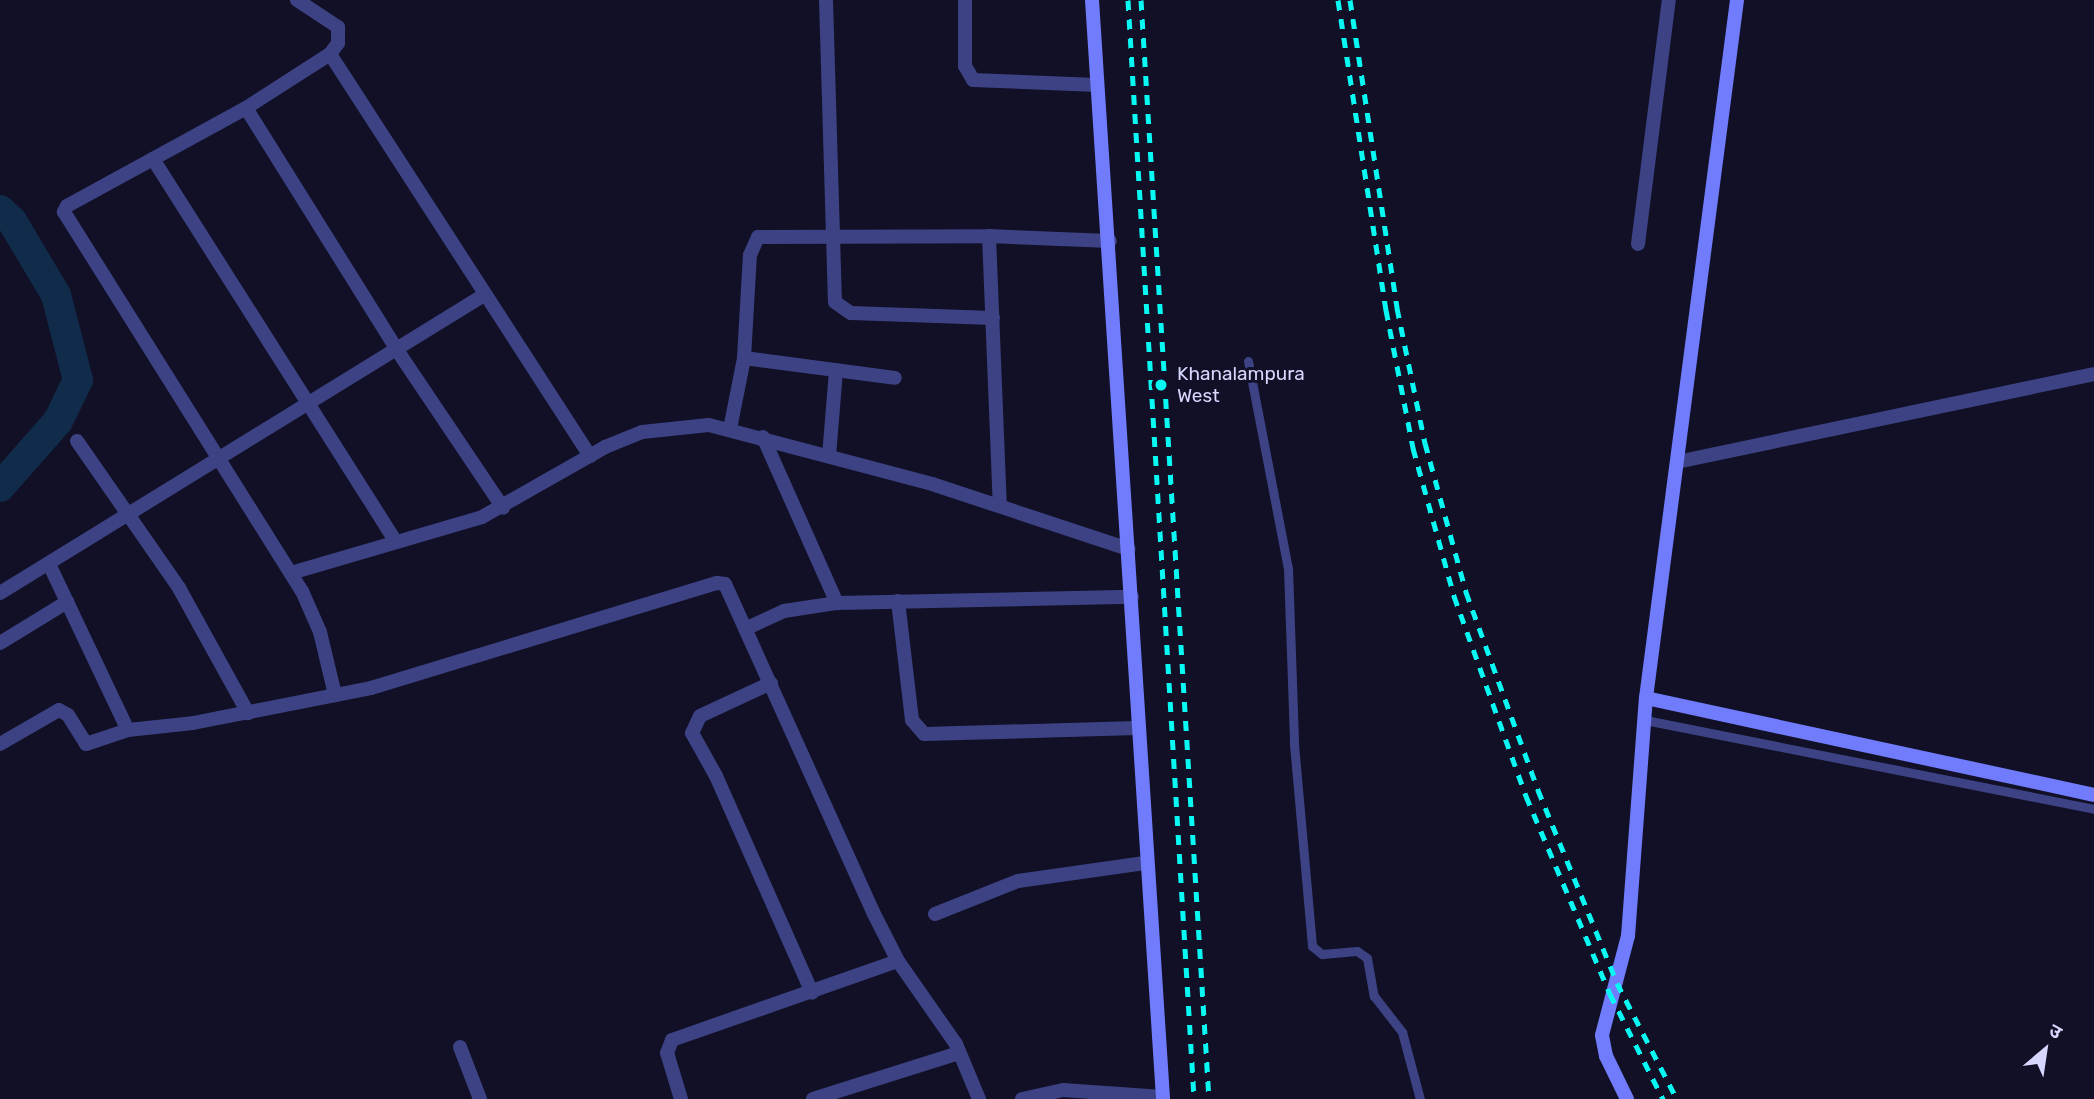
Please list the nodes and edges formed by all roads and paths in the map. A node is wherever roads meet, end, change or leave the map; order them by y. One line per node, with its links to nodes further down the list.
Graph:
1 (297, 0): 7 (street)
2 (826, 0): 11 (street)
3 (965, 0): 8 (street)
4 (1092, 0): 8 (street)
5 (1669, 0): 14 (street)
6 (1737, 0): 30 (street)
7 (330, 54): 9 (street); 15 (street)
8 (1097, 85): 13 (street)
9 (246, 108): 10 (street); 17 (street)
10 (153, 159): 23 (street); 29 (street)
11 (833, 236): 12 (street); 16 (street); 18 (street)
12 (989, 236): 13 (street); 16 (street)
13 (1110, 241): 35 (street)
14 (1638, 244)
15 (484, 295): 17 (street); 27 (street)
16 (993, 318): 31 (street)
17 (397, 350): 23 (street); 32 (street)
18 (744, 358): 20 (street); 24 (street)
19 (1248, 361): 67 (lane)
20 (836, 370): 22 (street); 28 (street)
21 (2094, 374): 30 (street)
22 (895, 378)
23 (309, 406): 29 (street); 34 (street)
24 (730, 429): 25 (street); 27 (street)
25 (763, 438): 28 (street); 42 (street)
26 (77, 441): 33 (street)
27 (590, 456): 32 (street)
28 (829, 456): 31 (street)
29 (219, 461): 33 (street); 37 (street)
30 (1677, 462): 47 (street)
31 (1000, 505): 35 (street)
32 (503, 508): 34 (street)
33 (126, 517): 36 (street); 48 (street)
34 (395, 541): 37 (street)
35 (1129, 549): 39 (street)
36 (49, 564): 38 (street); 41 (street)
37 (291, 573): 46 (street)
38 (0, 593)
39 (1132, 597): 40 (street); 50 (street)
40 (898, 601): 42 (street); 50 (street)
41 (67, 602): 44 (street); 51 (street)
42 (836, 603): 43 (street)
43 (747, 628): 45 (street); 46 (street)
44 (0, 643)
45 (771, 683): 57 (street); 58 (street)
46 (335, 695): 48 (street)
47 (1646, 698): 49 (street); 53 (street)
48 (248, 713): 51 (street)
49 (1645, 720): 54 (lane); 68 (street)
50 (1137, 728): 55 (street)
51 (128, 730): 52 (street)
52 (0, 744)
53 (2094, 795)
54 (2094, 809)
55 (1145, 863): 56 (street); 61 (street)
56 (934, 914)
57 (898, 961): 58 (street); 60 (street)
58 (812, 993): 63 (street)
59 (460, 1047): 62 (street)
60 (959, 1052): 64 (street); 65 (street)
61 (1163, 1098): 66 (street)
62 (480, 1099)
63 (681, 1099)
64 (813, 1099)
65 (979, 1099)
66 (1022, 1099)
67 (1420, 1099)
68 (1626, 1099)

